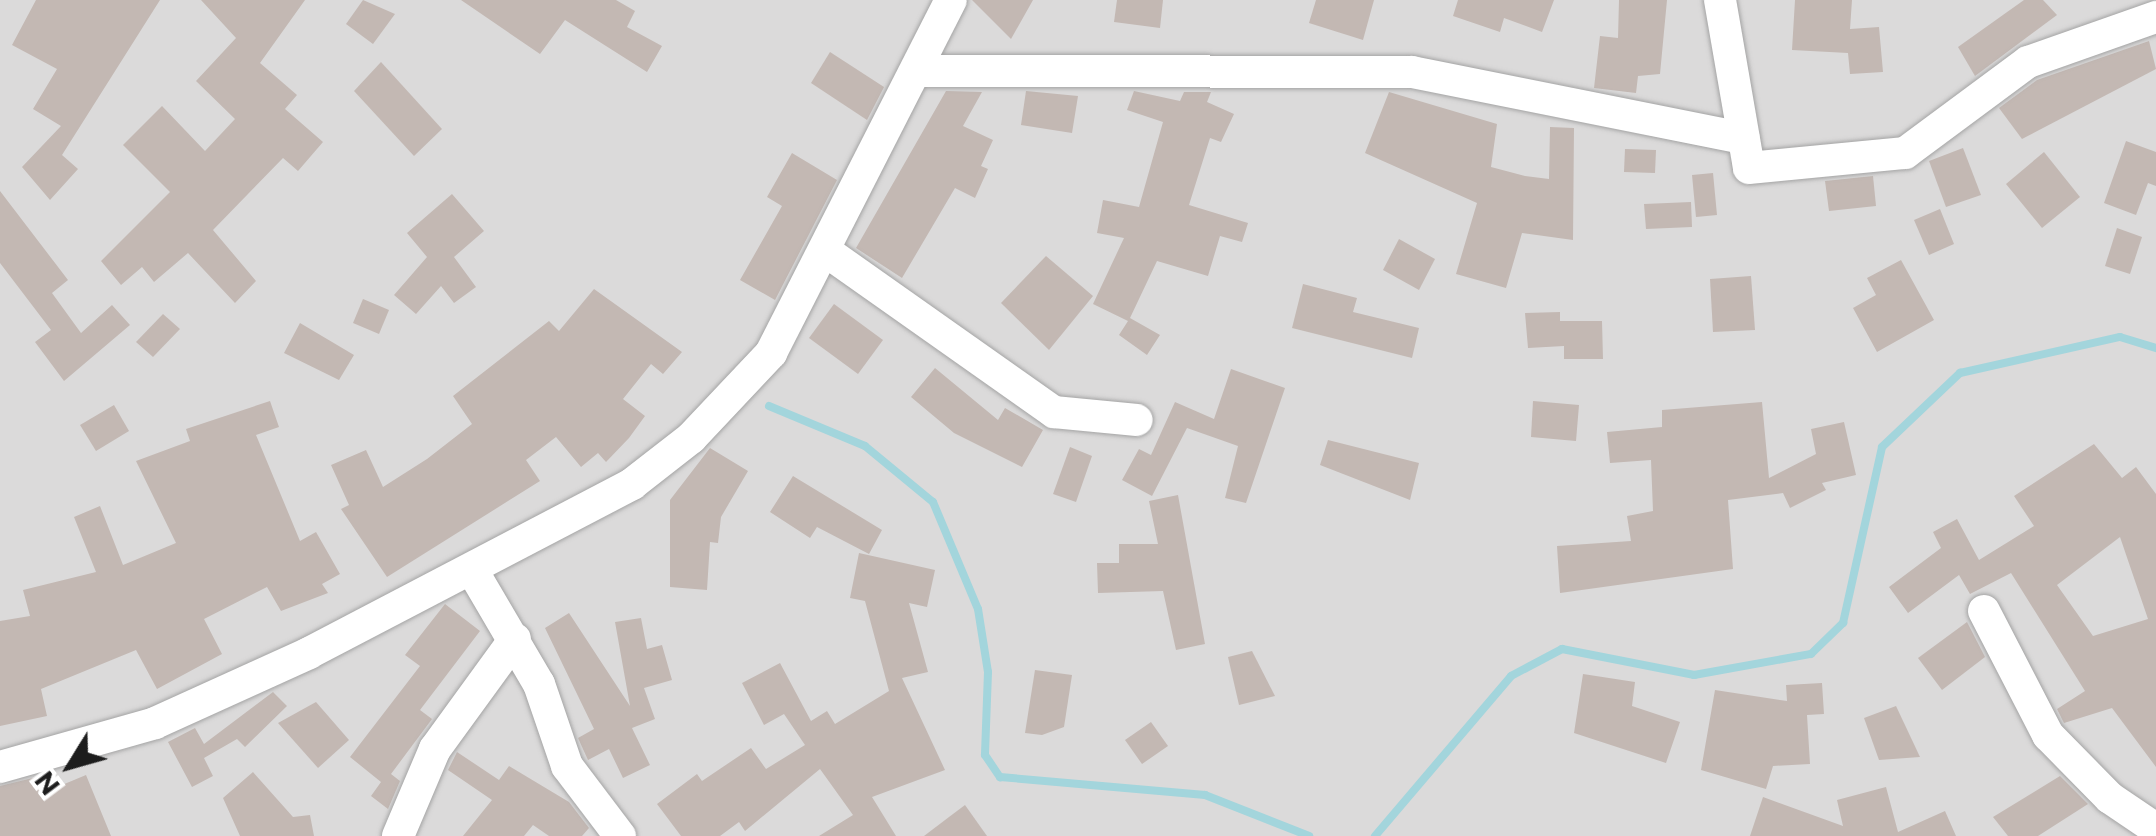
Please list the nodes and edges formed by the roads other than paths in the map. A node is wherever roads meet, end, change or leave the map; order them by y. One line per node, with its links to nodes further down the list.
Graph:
1 (951, 0): 4 (street)
2 (1720, 0): 5 (street)
3 (2156, 19): 5 (street)
4 (921, 71): 5 (street); 6 (street)
5 (1743, 138)
6 (827, 252): 7 (street); 8 (street)
7 (1137, 420)
8 (472, 570): 10 (street); 11 (street)
9 (1984, 611): 12 (street)
10 (515, 639): 13 (street); 14 (street)
11 (0, 767)
12 (2156, 828)
13 (398, 836)
14 (620, 836)

